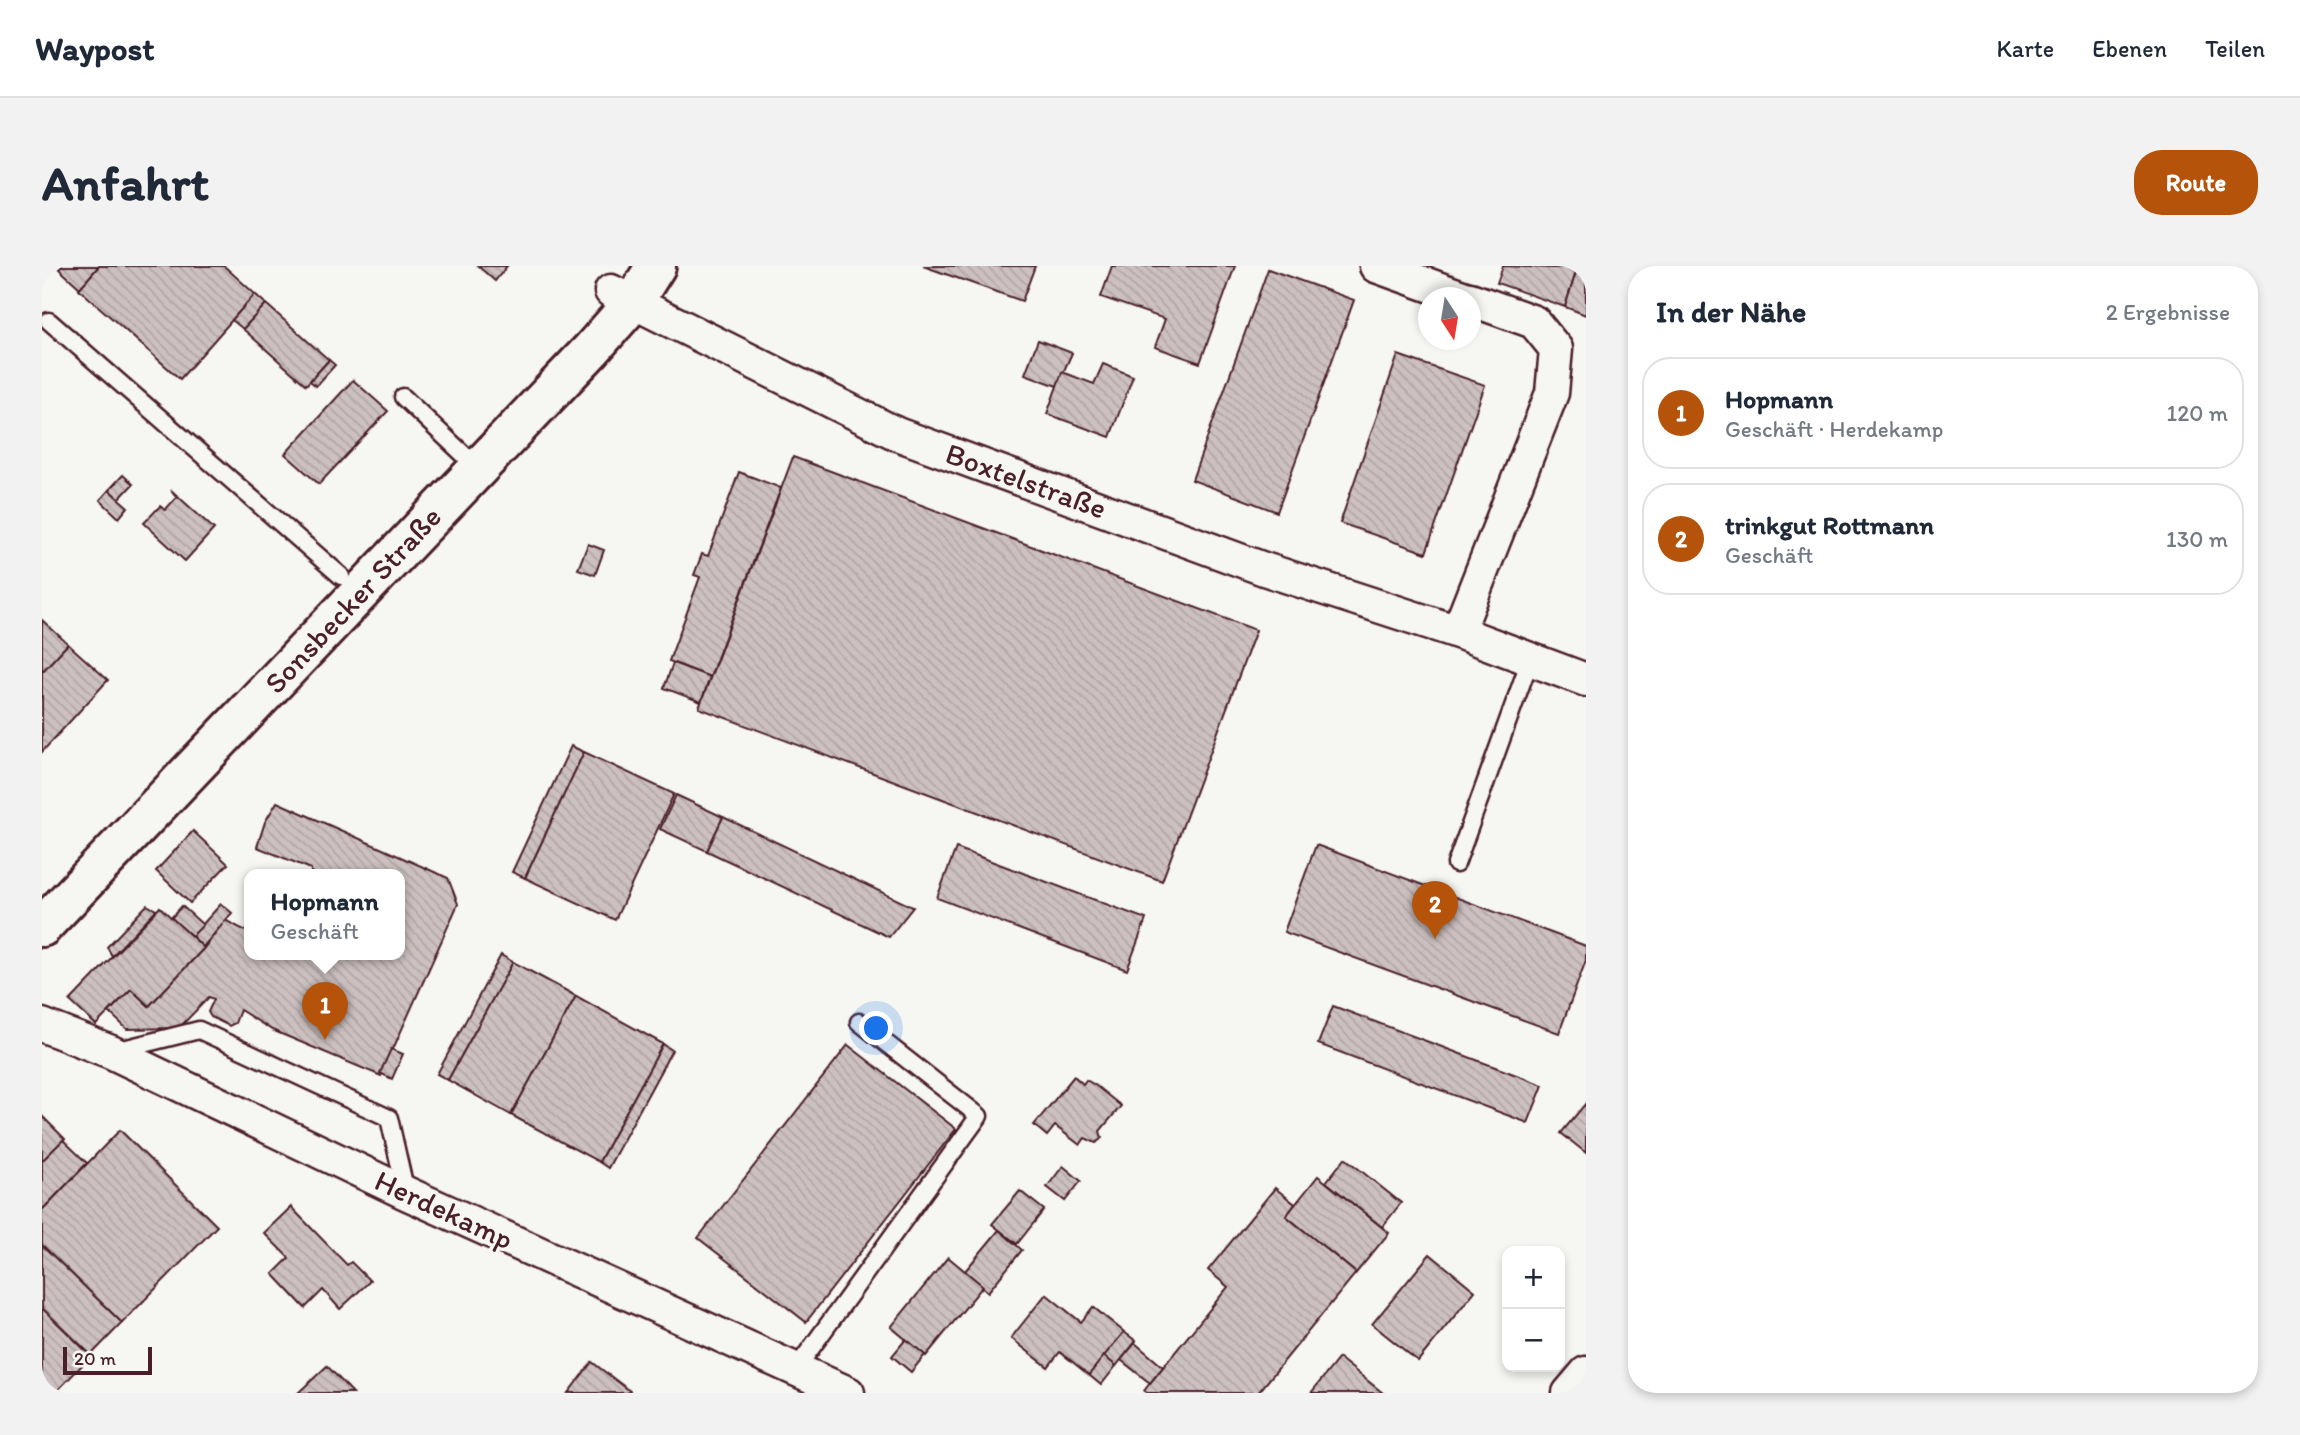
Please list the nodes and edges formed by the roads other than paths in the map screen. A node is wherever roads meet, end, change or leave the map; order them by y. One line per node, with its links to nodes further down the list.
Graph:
1 (656, 266): 3 (street, Sonsbecker Straße)
2 (1376, 266): 4 (street)
3 (628, 286): 8 (street, Sonsbecker Straße); 10 (street, Boxtelstraße)
4 (1434, 287)
5 (1481, 303): 10 (street)
6 (49, 321): 9 (lane)
7 (403, 397): 8 (lane)
8 (469, 459): 9 (street, Sonsbecker Straße); 15 (street, Sonsbecker Straße)
9 (341, 576): 14 (street, Sonsbecker Straße)
10 (1458, 632): 11 (street, Boxtelstraße)
11 (1530, 660): 12 (street, Boxtelstraße); 13 (lane)
12 (1586, 680)
13 (1456, 864)
14 (42, 890)
15 (42, 927)
16 (859, 1021): 20 (lane)
17 (42, 1025): 18 (street, Herdekamp)
18 (111, 1052): 19 (street, Herdekamp); 19 (lane)
19 (406, 1193): 20 (street, Herdekamp)
20 (796, 1369): 22 (street, Herdekamp)
21 (1586, 1373): 23 (street)
22 (848, 1393)
23 (1569, 1393)

